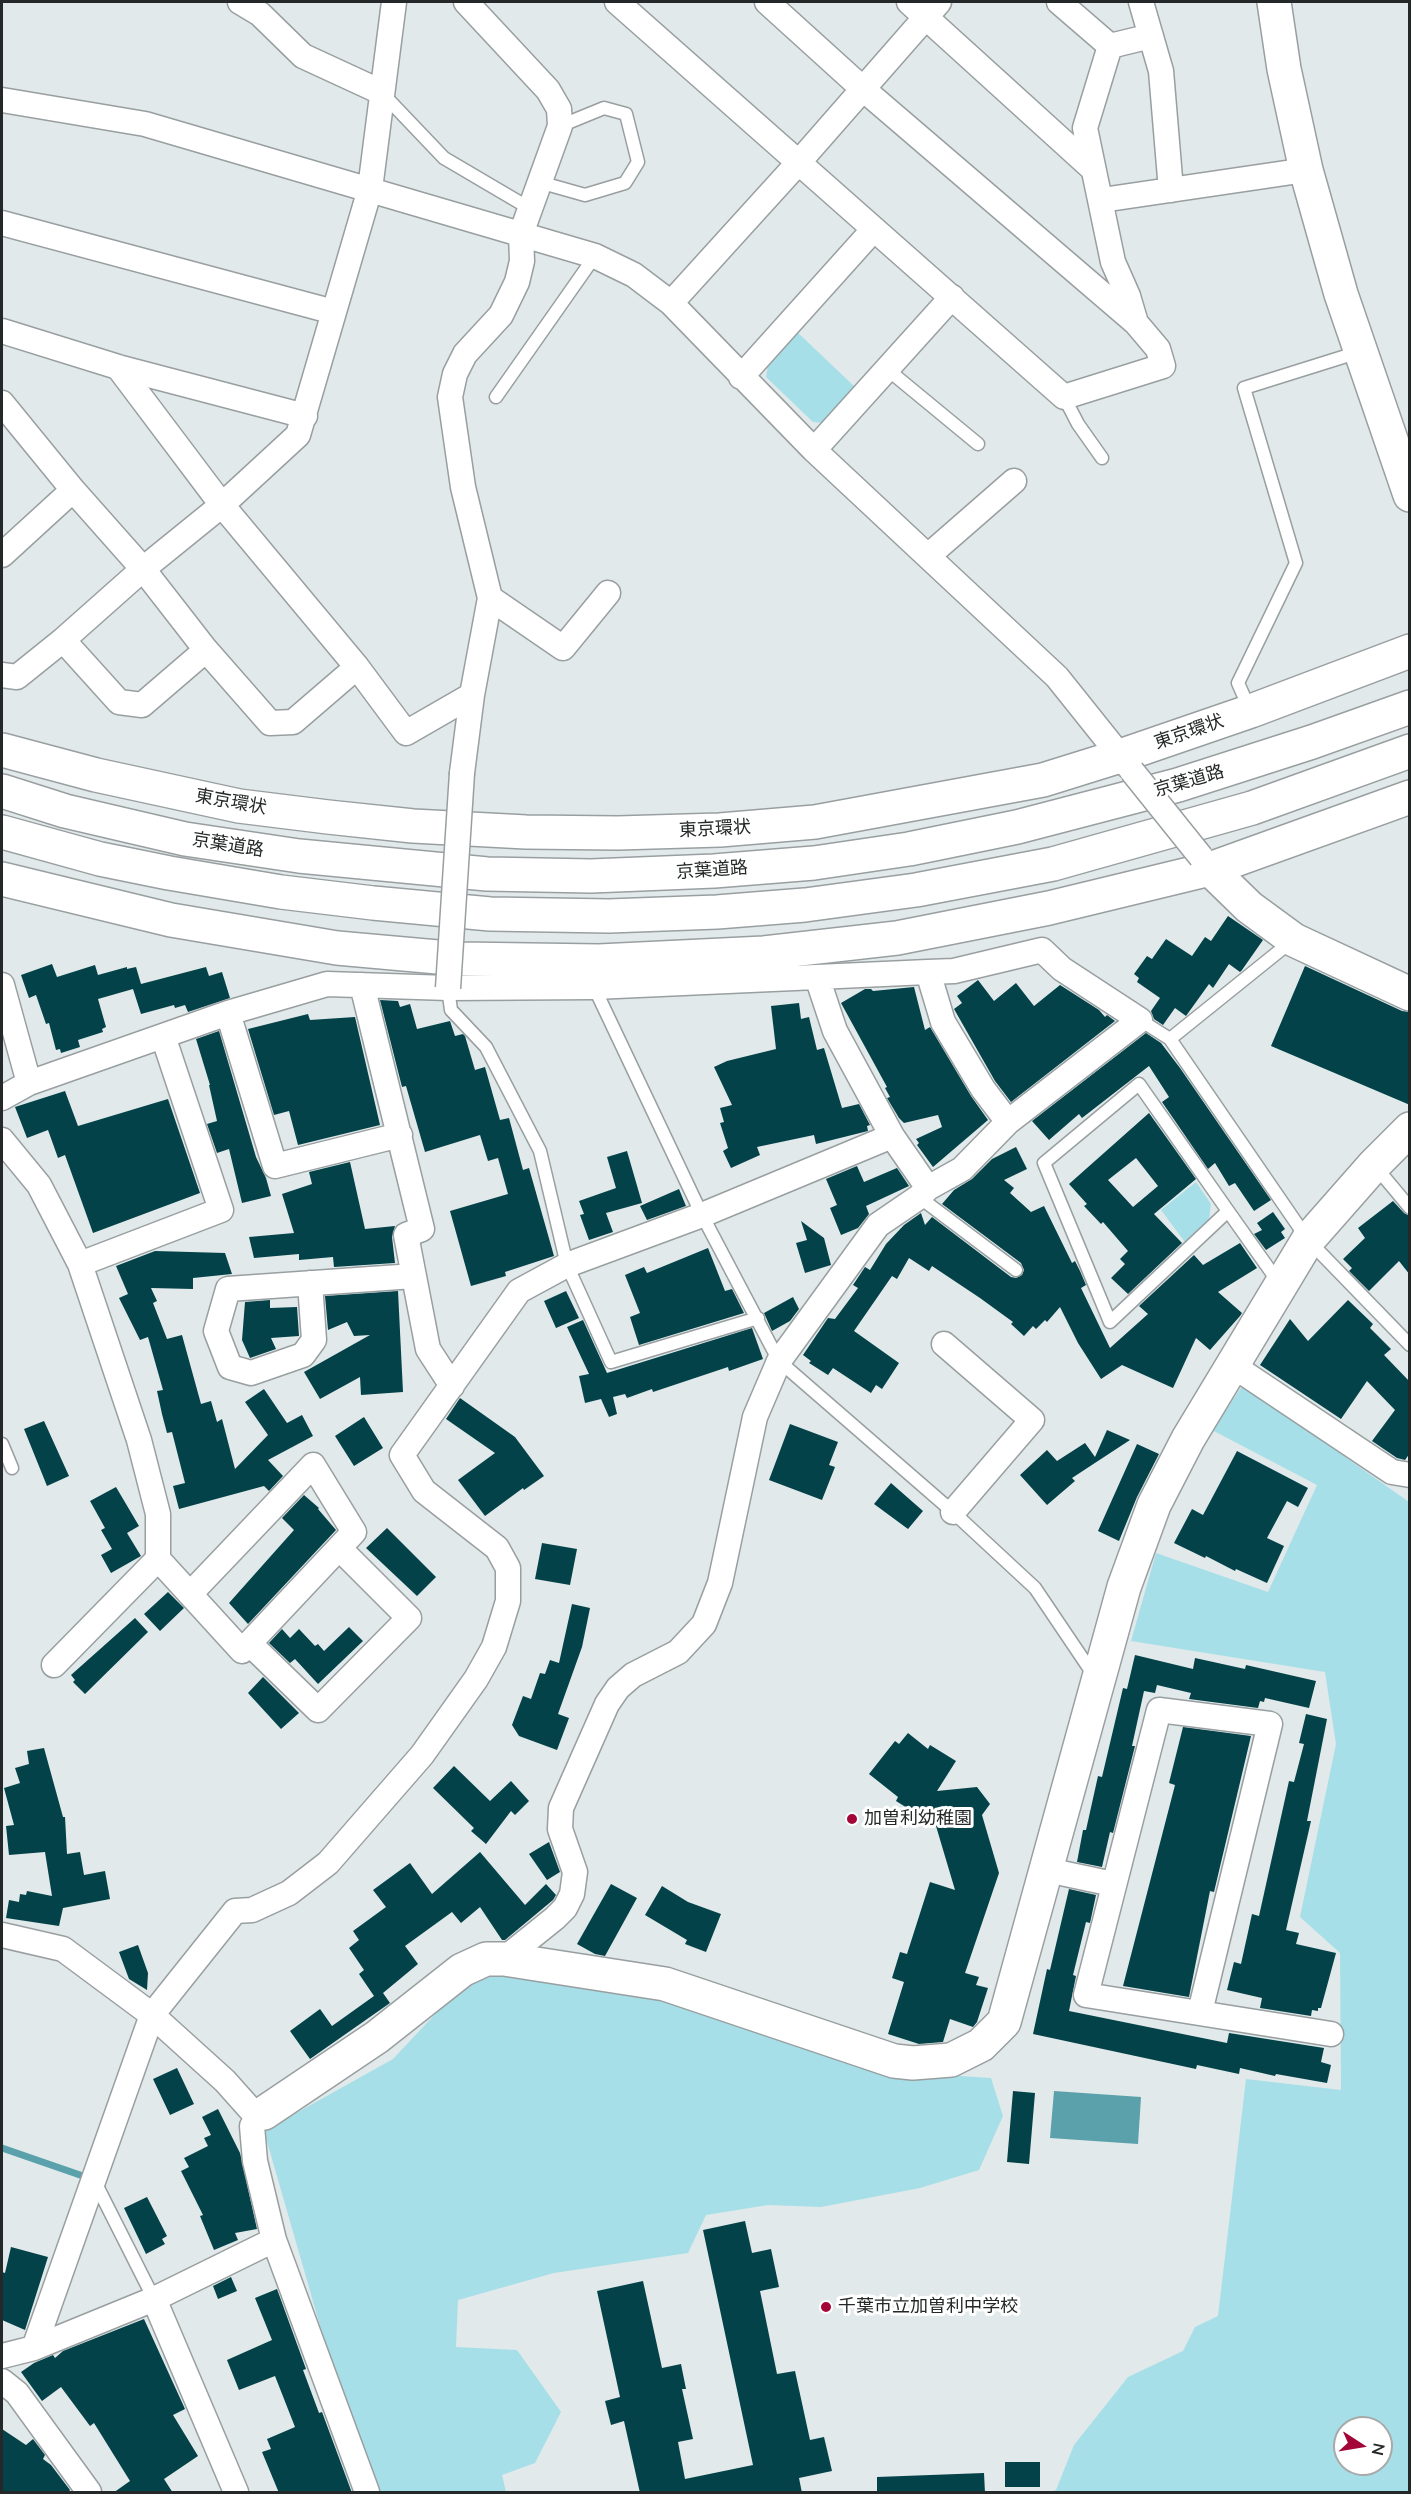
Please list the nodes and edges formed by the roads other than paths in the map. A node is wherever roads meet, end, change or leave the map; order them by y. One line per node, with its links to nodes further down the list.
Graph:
1 (240, 2): 10 (street)
2 (394, 2): 15 (street)
3 (466, 2): 17 (street)
4 (617, 2): 11 (street)
5 (767, 2): 14 (street)
6 (1059, 2): 13 (street)
7 (1141, 2): 12 (street)
8 (1274, 2): 20 (main road)
9 (924, 6): 14 (street); 19 (street)
10 (261, 8): 15 (street)
11 (637, 10): 18 (street)
12 (1151, 36): 13 (street); 23 (street)
13 (1110, 46): 19 (street)
14 (863, 89): 18 (street); 33 (street)
15 (381, 92): 22 (street); 25 (lane)
16 (2, 100): 22 (street)
17 (560, 126): 21 (street); 21 (lane)
18 (799, 162): 27 (street); 31 (street)
19 (1093, 169): 24 (street)
20 (1306, 170): 23 (street); 35 (main road)
21 (539, 182): 25 (street)
22 (370, 189): 28 (street); 32 (street)
23 (1170, 190): 24 (street)
24 (1102, 200): 33 (street)
25 (529, 208): 28 (street)
26 (2, 223): 32 (street)
27 (874, 229): 30 (street); 38 (street)
28 (521, 234): 29 (street); 54 (street)
29 (595, 256): 31 (street); 40 (lane)
30 (952, 297): 37 (street); 39 (street)
31 (671, 303): 38 (street)
32 (334, 312): 42 (street)
33 (1136, 323): 39 (street)
34 (2, 331): 36 (street)
35 (1360, 351): 48 (main road); 62 (lane)
36 (118, 367): 42 (street); 49 (street)
37 (887, 369): 43 (lane); 44 (street)
38 (741, 377): 44 (street)
39 (1064, 396): 45 (lane)
40 (496, 397)
41 (2, 403): 47 (street)
42 (305, 416): 49 (street)
43 (978, 444)
44 (814, 450): 51 (street)
45 (1102, 458)
46 (1014, 481): 51 (street)
47 (73, 490): 50 (street); 52 (street)
48 (1410, 495)
49 (222, 505): 52 (street); 58 (street)
50 (2, 555)
51 (928, 556): 65 (street)
52 (143, 569): 55 (street); 56 (street)
53 (608, 593): 54 (street)
54 (490, 598): 60 (street)
55 (63, 640): 56 (street); 59 (street)
56 (206, 650): 58 (street)
57 (1410, 651): 62 (main road, 東京環状)
58 (357, 667): 60 (street)
59 (2, 675)
60 (472, 695): 77 (street, bridge)
61 (1410, 707): 66 (main road, 京葉道路)
62 (1251, 711): 65 (main road, 東京環状)
63 (2, 750): 65 (main road, 東京環状)
64 (1410, 751): 68 (main road, 京葉道路)
65 (1126, 763): 69 (street, bridge)
66 (2, 791)
67 (1410, 797): 69 (main road)
68 (2, 832)
69 (1205, 863): 70 (main road); 71 (main road)
70 (2, 879)
71 (1294, 940): 78 (main road); 82 (lane)
72 (928, 972): 73 (street); 80 (street); 85 (street)
73 (817, 977): 76 (street); 88 (street)
74 (2, 985): 83 (street)
75 (362, 985): 77 (street); 79 (street); 87 (street)
76 (594, 987): 77 (street); 94 (lane)
77 (448, 988): 97 (lane)
78 (1410, 994)
79 (228, 1013): 81 (street); 87 (street)
80 (1140, 1020): 82 (lane); 85 (street)
81 (164, 1036): 83 (street); 96 (street)
82 (1170, 1039): 95 (lane)
83 (29, 1083): 84 (street)
84 (2, 1098)
85 (1008, 1122): 91 (street)
86 (1410, 1129): 90 (main road)
87 (400, 1135): 99 (street)
88 (892, 1137): 91 (street); 94 (street)
89 (2, 1140): 96 (street)
90 (1374, 1165): 92 (lane); 95 (main road)
91 (924, 1192): 98 (lane); 105 (street)
92 (1410, 1208)
93 (1228, 1211): 93 (lane); 101 (lane)
94 (702, 1215): 97 (street); 102 (lane)
95 (1308, 1240): 101 (main road); 104 (lane)
96 (80, 1264): 113 (street)
97 (567, 1265): 102 (lane); 107 (street)
98 (1016, 1270)
99 (414, 1276): 100 (street); 107 (street)
100 (310, 1283): 100 (street)
101 (1279, 1284): 106 (main road)
102 (758, 1318): 105 (lane)
103 (945, 1344): 111 (street)
104 (1410, 1346)
105 (779, 1361): 111 (lane); 121 (street)
106 (1232, 1365): 110 (street); 117 (main road)
107 (452, 1386): 123 (street)
108 (2, 1444): 109 (lane)
109 (12, 1468)
110 (1410, 1475)
111 (953, 1512): 117 (lane)
112 (339, 1548): 114 (street); 115 (street); 115 (street)
113 (158, 1559): 114 (street); 116 (street)
114 (190, 1594): 115 (street)
115 (249, 1643)
116 (54, 1665)
117 (1097, 1680): 118 (main road)
118 (1047, 1870): 119 (street); 121 (main road)
119 (1113, 1884): 122 (street); 122 (street)
120 (2, 1935): 123 (street)
121 (504, 1959): 125 (main road)
122 (1200, 2012): 124 (street)
123 (152, 2015): 125 (street); 126 (street)
124 (1331, 2034)
125 (261, 2116): 127 (street)
126 (94, 2181): 128 (lane); 129 (street)
127 (274, 2240): 128 (street); 134 (street)
128 (154, 2298): 129 (street); 133 (street)
129 (34, 2348): 130 (street)
130 (2, 2356)
131 (2, 2381): 132 (street)
132 (89, 2493)
133 (236, 2493)
134 (368, 2493)

